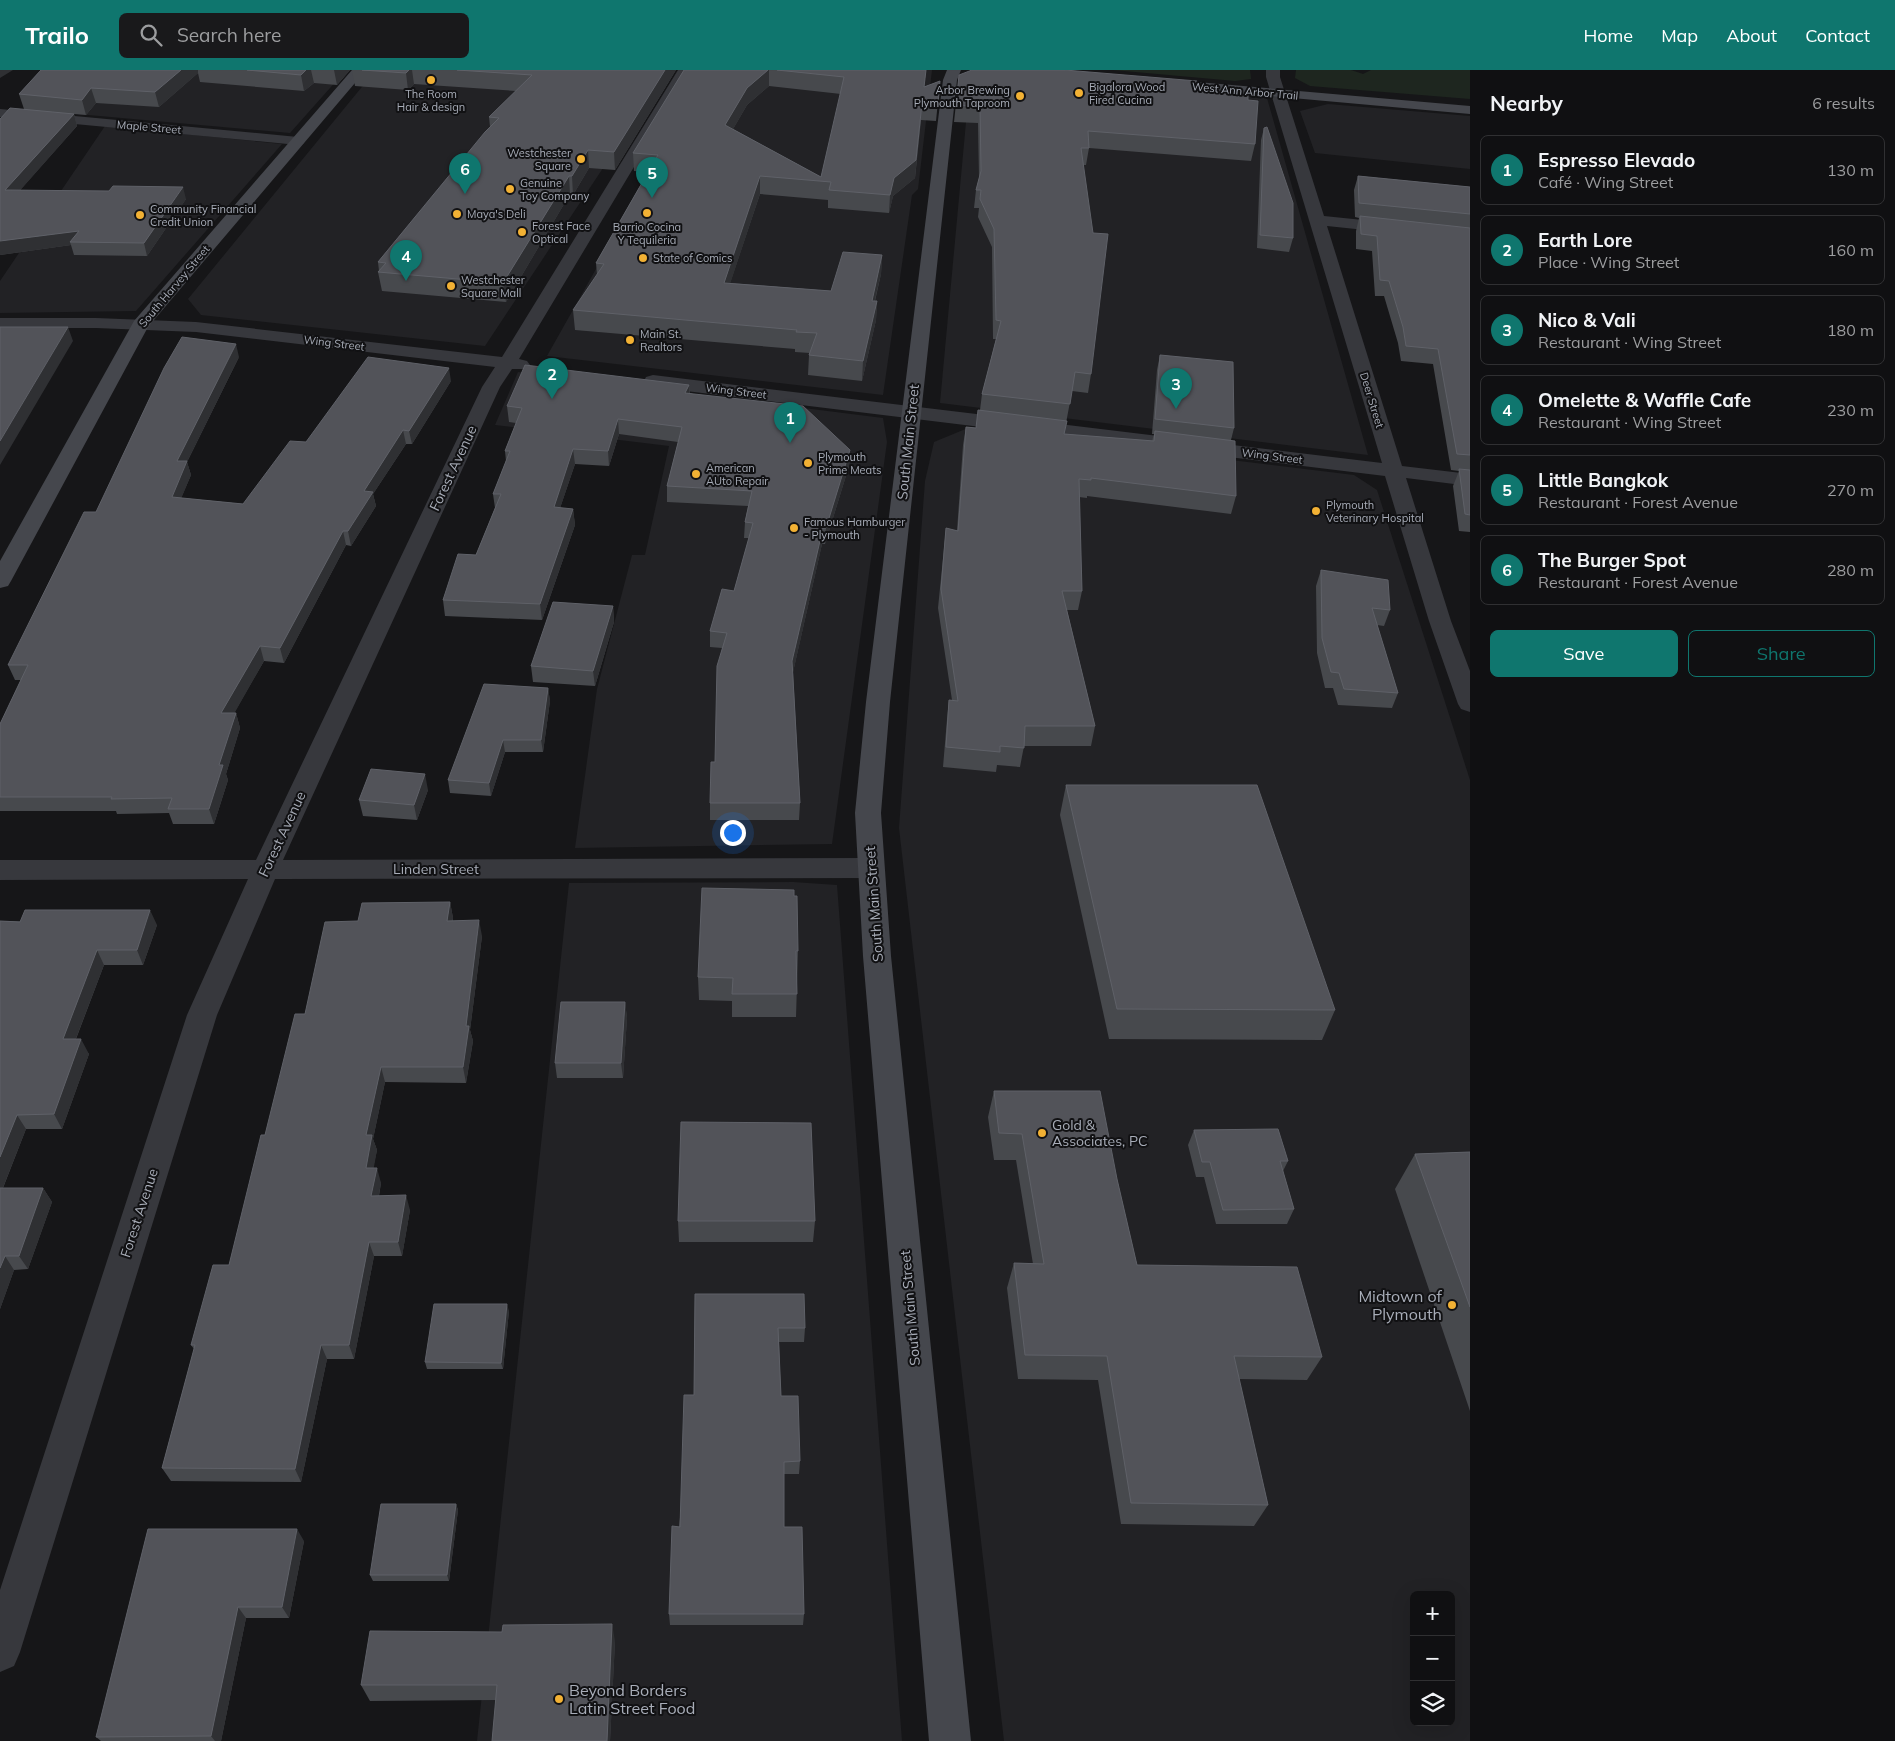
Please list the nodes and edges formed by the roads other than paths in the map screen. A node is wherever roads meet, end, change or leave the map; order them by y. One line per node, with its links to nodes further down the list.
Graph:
1 (359, 70): 9 (main road, South Harvey Street)
2 (685, 70): 14 (street, Forest Avenue)
3 (954, 70): 17 (main road, South Main Street)
4 (1272, 70): 6 (street, Deer Street)
5 (1150, 82): 6 (main road, West Ann Arbor Trail)
6 (1278, 94): 7 (main road, West Ann Arbor Trail); 10 (street, Deer Street)
7 (1470, 110)
8 (0, 113): 9 (street, Maple Street)
9 (298, 141): 13 (main road, South Harvey Street)
10 (1317, 220): 11 (street); 18 (street, Deer Street)
11 (1470, 236)
12 (0, 323): 13 (street, Wing Street)
13 (140, 325): 14 (street, Wing Street); 20 (main road, South Harvey Street)
14 (507, 364): 15 (street, Wing Street); 24 (street, Forest Avenue)
15 (541, 368)
16 (634, 379): 17 (street, Wing Street)
17 (911, 413): 18 (street, Wing Street); 22 (main road, South Main Street)
18 (1394, 471): 19 (street, Wing Street); 21 (street, Deer Street)
19 (1470, 480)
20 (0, 581)
21 (1470, 704)
22 (871, 868): 24 (street, Linden Street); 26 (main road, South Main Street)
23 (0, 870): 24 (street, Linden Street)
24 (265, 870): 25 (street, Forest Avenue)
25 (0, 1652)
26 (950, 1741)

